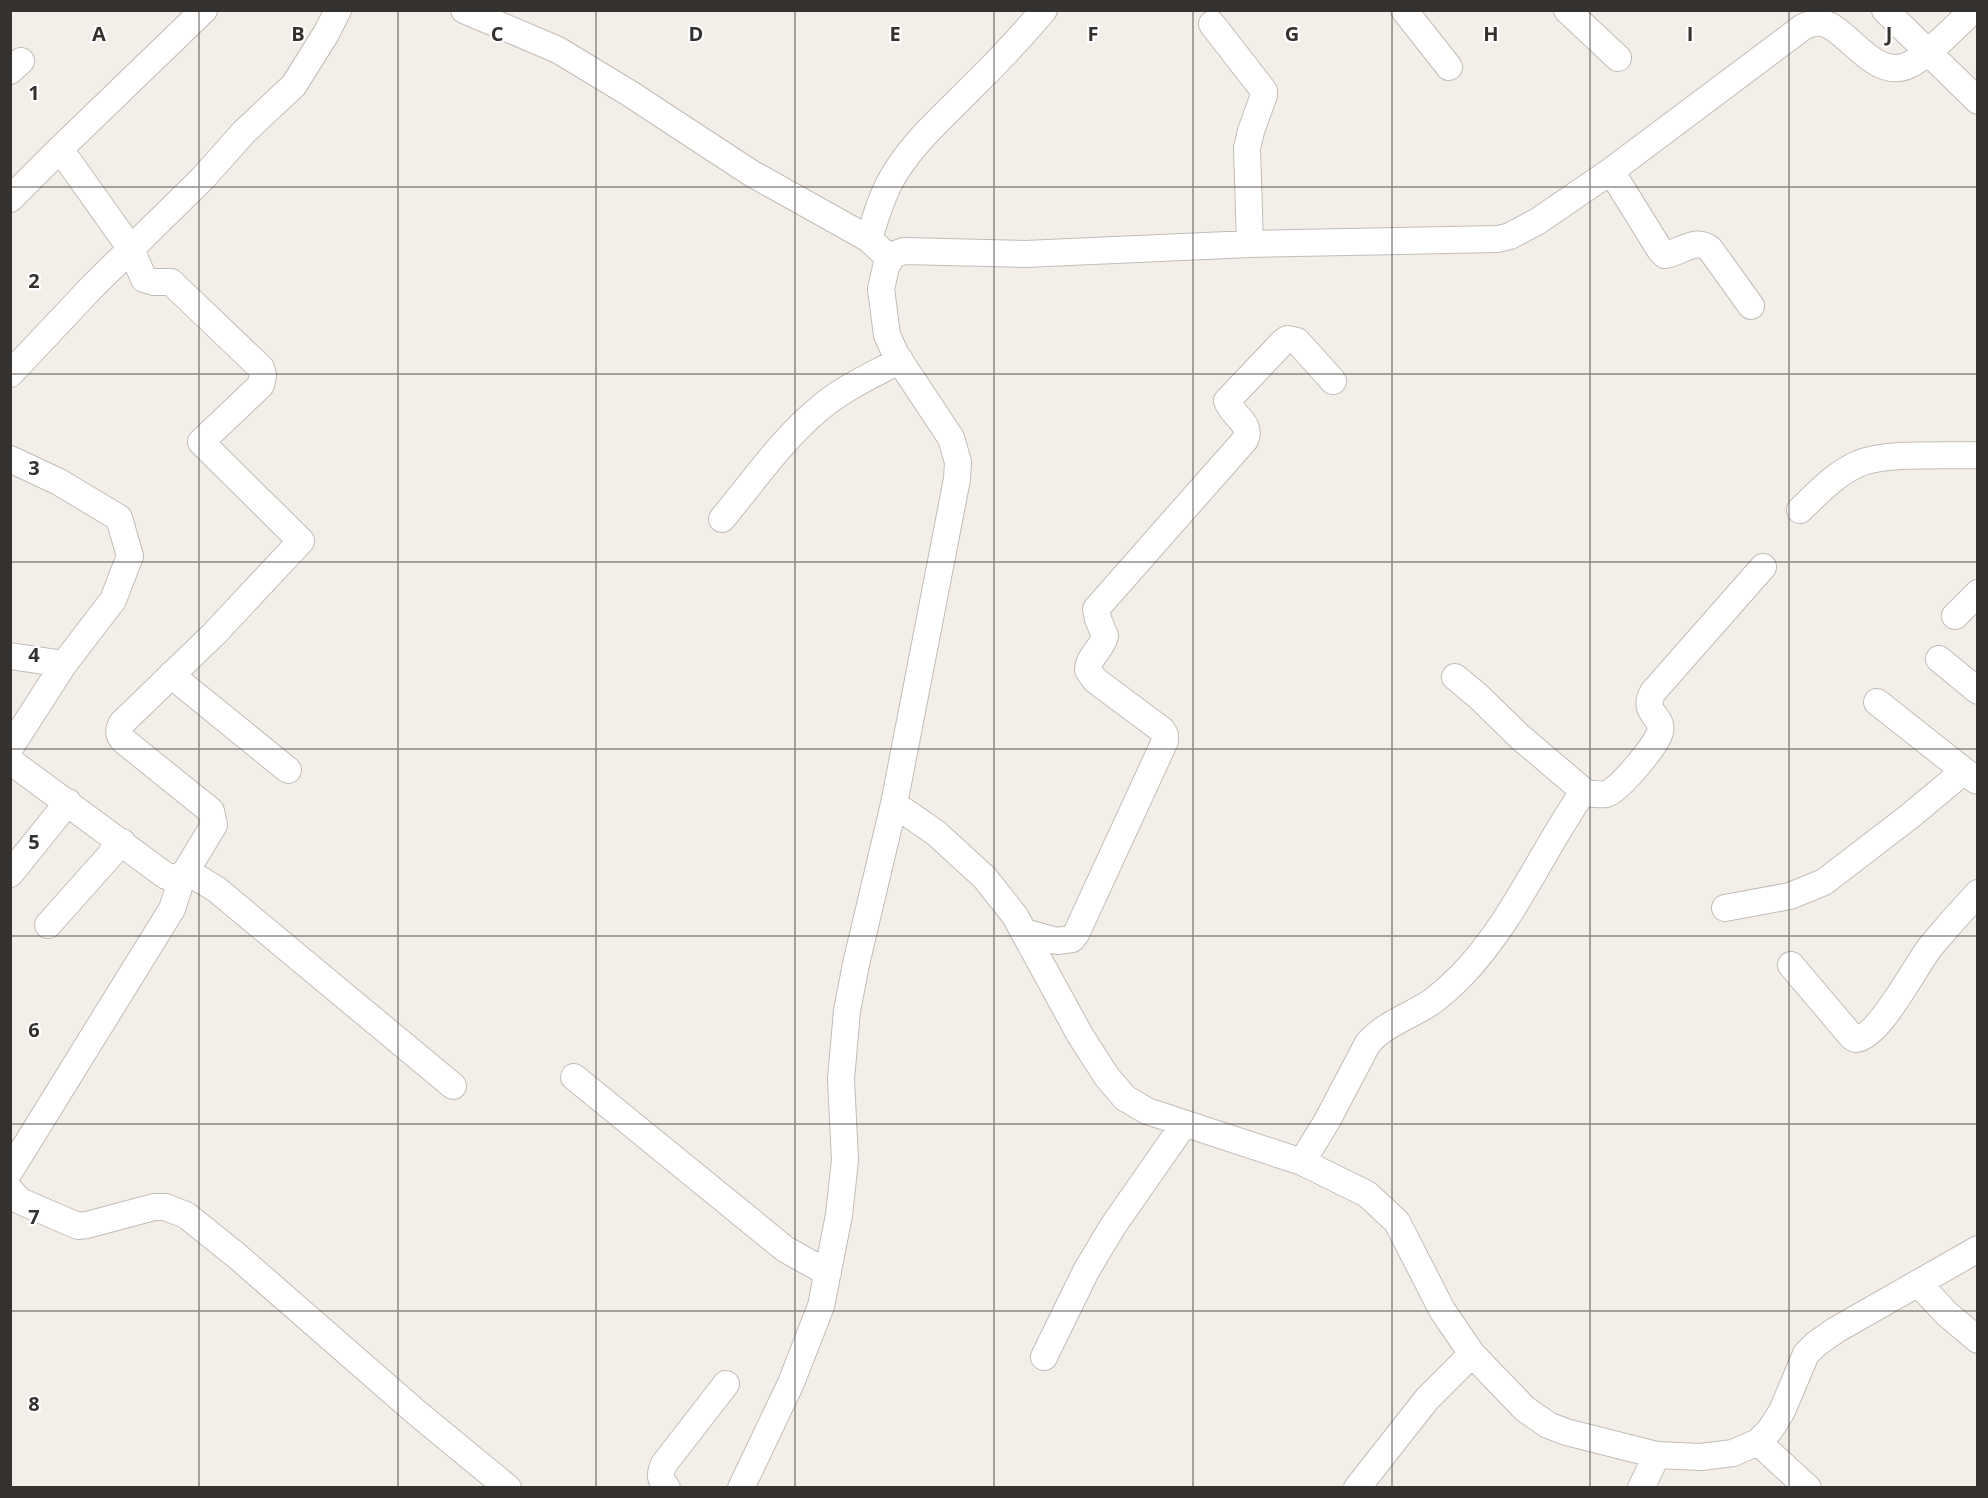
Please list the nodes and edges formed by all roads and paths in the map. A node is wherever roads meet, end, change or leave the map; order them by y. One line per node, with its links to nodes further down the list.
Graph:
1 (204, 10): 14 (street)
2 (338, 10): 19 (street)
3 (464, 10): 17 (street)
4 (1044, 10): 17 (street)
5 (1404, 10): 12 (street)
6 (1568, 10): 11 (street)
7 (1885, 10): 10 (street)
8 (1973, 10): 10 (street)
9 (1212, 24): 18 (street)
10 (1927, 52): 13 (street); 15 (street)
11 (1618, 58)
12 (1449, 67)
13 (1977, 101)
14 (60, 149): 16 (street); 19 (street)
15 (1611, 171): 18 (street); 21 (street)
16 (10, 199)
17 (869, 239): 20 (street)
18 (1250, 244): 20 (street)
19 (131, 249): 23 (street); 35 (street)
20 (890, 259): 22 (street)
21 (1751, 306)
22 (900, 360): 28 (street); 45 (street)
23 (10, 374)
24 (1333, 381): 52 (street)
25 (1977, 455): 27 (street)
26 (10, 459): 34 (street)
27 (1800, 510)
28 (722, 519)
29 (1763, 567): 43 (street)
30 (1977, 594): 31 (street)
31 (1955, 616)
32 (10, 656): 34 (street)
33 (1939, 659): 37 (street)
34 (64, 664): 39 (street)
35 (171, 675): 41 (street); 47 (street)
36 (1455, 677): 43 (street)
37 (1977, 691)
38 (1877, 702): 42 (street)
39 (10, 747)
40 (10, 761): 44 (street)
41 (288, 770)
42 (1971, 776): 50 (street)
43 (1587, 793): 57 (street)
44 (68, 802): 46 (street); 48 (street)
45 (894, 804): 52 (street); 61 (street)
46 (122, 843): 47 (street); 51 (street)
47 (184, 873): 55 (street); 58 (street)
48 (10, 874)
49 (1977, 893): 53 (street)
50 (1725, 908)
51 (48, 925)
52 (1024, 932): 56 (street)
53 (1791, 966)
54 (574, 1077): 61 (street)
55 (453, 1086)
56 (1184, 1124): 57 (street); 65 (street)
57 (1302, 1162): 64 (street)
58 (10, 1171)
59 (10, 1190): 69 (street)
60 (1977, 1249): 62 (street)
61 (828, 1273): 71 (street)
62 (1918, 1283): 63 (street); 67 (street)
63 (1977, 1340)
64 (1472, 1354): 68 (street); 72 (street)
65 (1044, 1356)
66 (726, 1384): 70 (street)
67 (1758, 1442): 68 (street); 74 (street)
68 (1657, 1455): 73 (street)
69 (508, 1488)
70 (667, 1488)
71 (741, 1488)
72 (1357, 1488)
73 (1641, 1488)
74 (1808, 1488)

